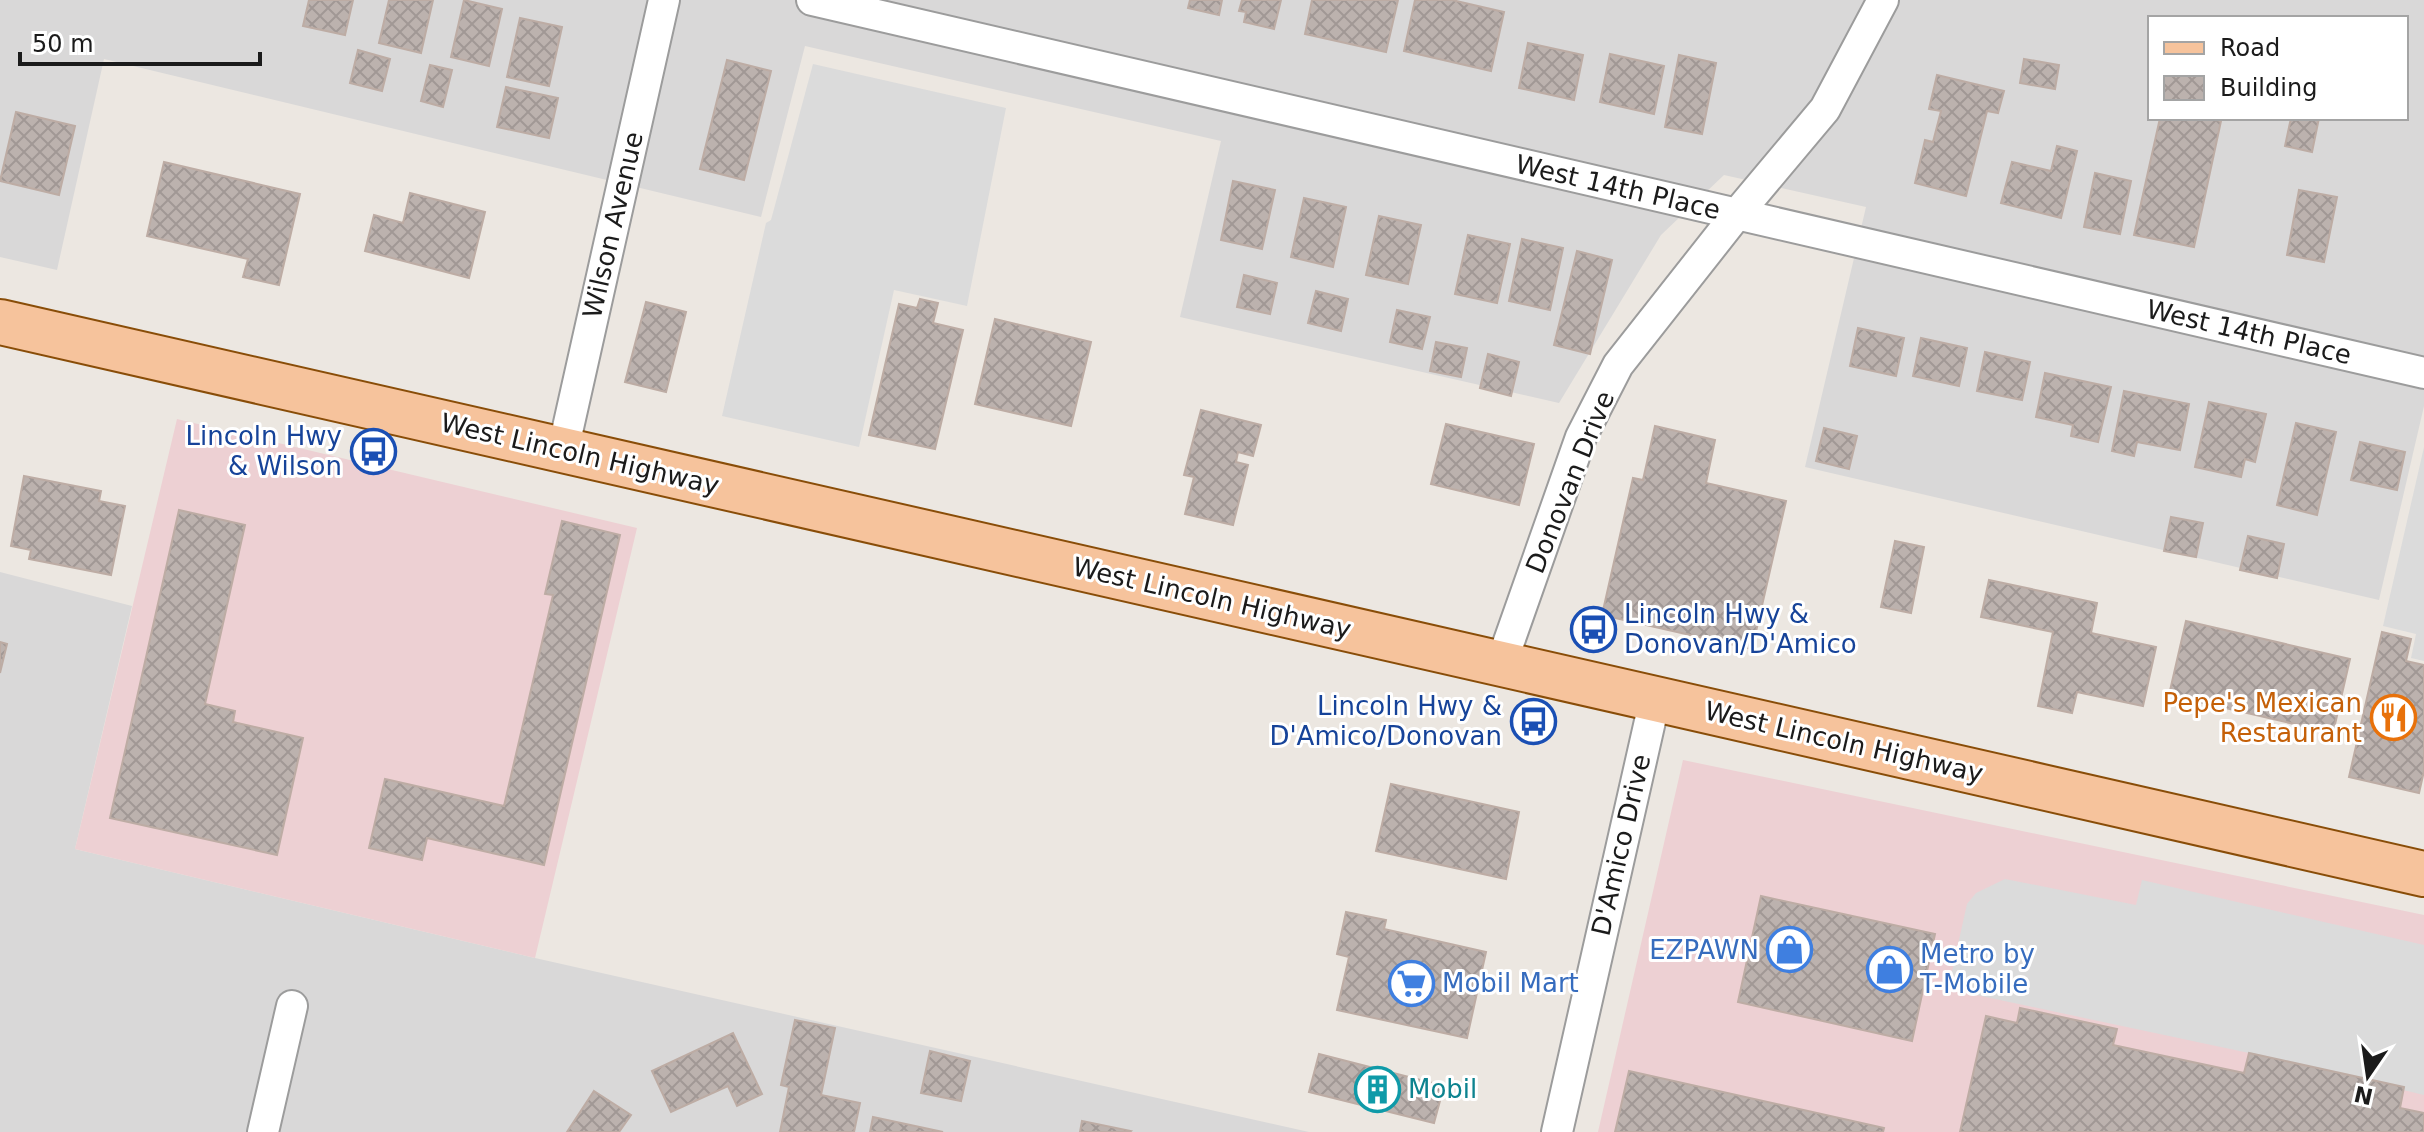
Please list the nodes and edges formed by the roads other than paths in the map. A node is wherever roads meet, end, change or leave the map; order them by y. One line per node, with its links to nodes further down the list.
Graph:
1 (664, 0): 7 (street, Wilson Avenue)
2 (812, 0): 4 (street, West 14th Place)
3 (1883, 0): 4 (street, Donovan Drive)
4 (1737, 214): 6 (street, West 14th Place); 8 (street, Donovan Drive)
5 (0, 322): 7 (main road, West Lincoln Highway)
6 (2424, 373)
7 (563, 450): 8 (main road, West Lincoln Highway)
8 (1501, 664): 9 (main road, West Lincoln Highway)
9 (1655, 699): 10 (main road, West Lincoln Highway); 13 (street, D'Amico Drive)
10 (2424, 874)
11 (292, 1006): 12 (street)
12 (263, 1132)
13 (1557, 1132)

